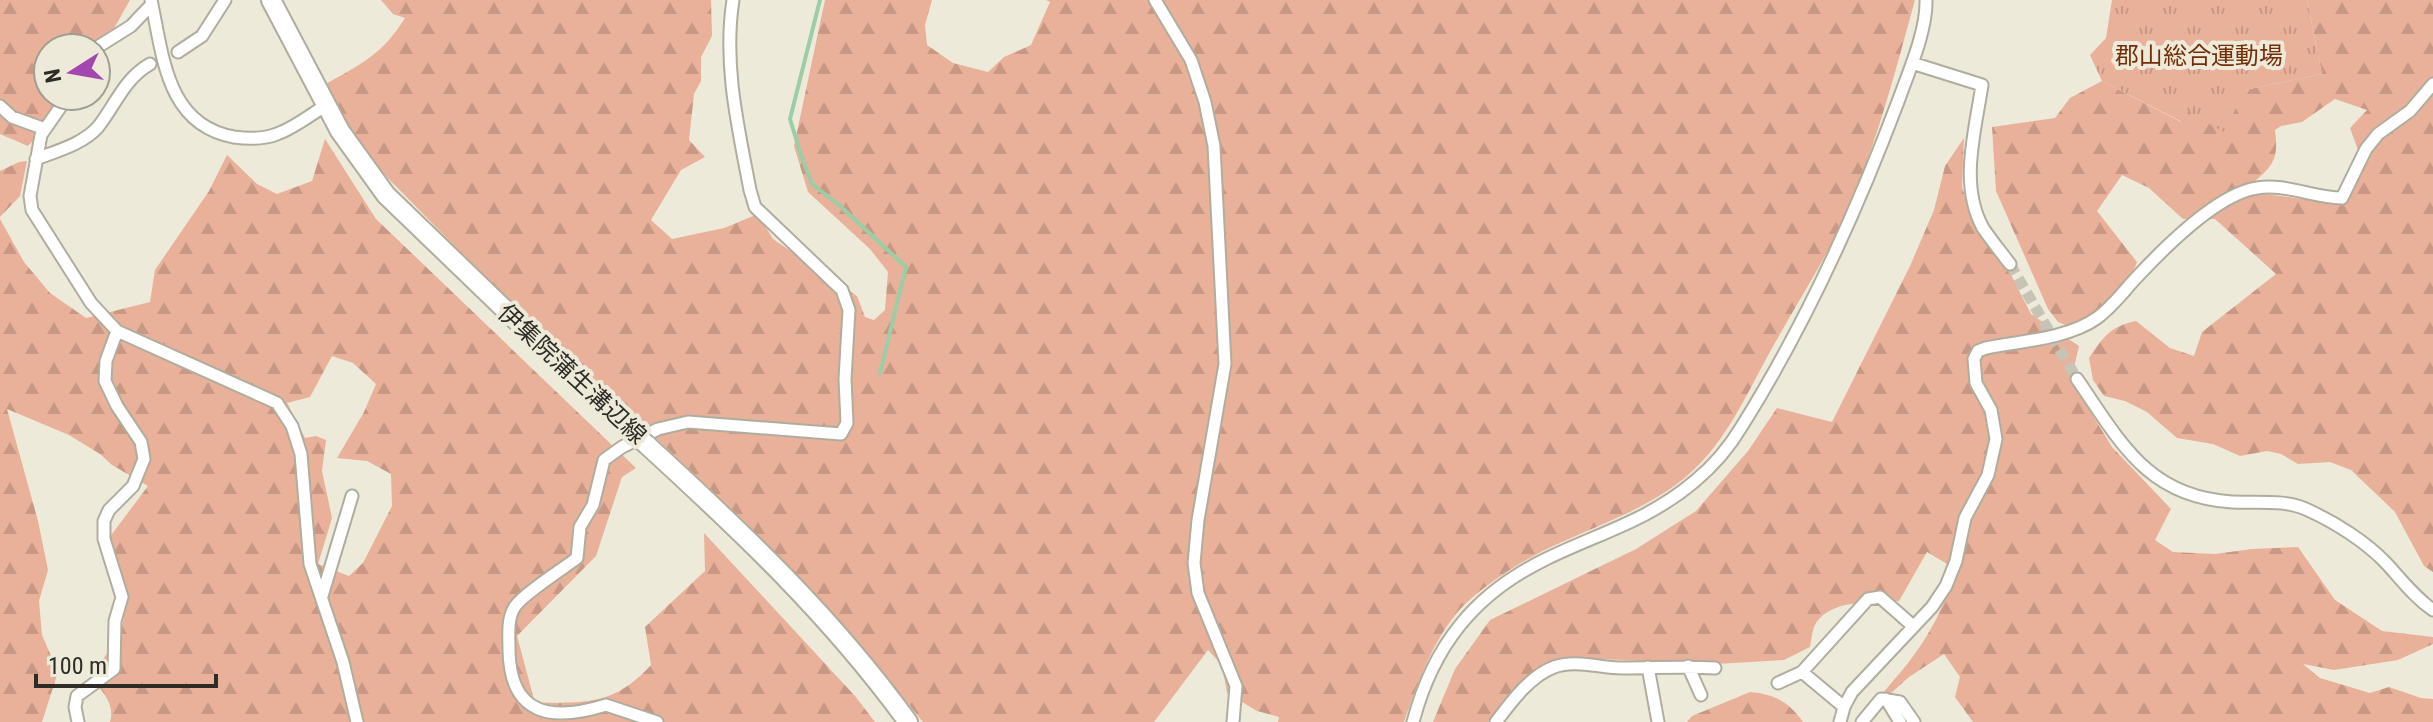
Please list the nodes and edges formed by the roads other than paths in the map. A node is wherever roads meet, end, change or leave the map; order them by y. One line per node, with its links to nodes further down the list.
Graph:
1 (225, 0): 8 (street)
2 (271, 0): 13 (main road, 伊集院蒲生溝辺線)
3 (733, 0): 34 (street)
4 (1155, 0): 36 (street)
5 (1926, 0): 9 (street)
6 (152, 2): 7 (street); 13 (street)
7 (112, 38)
8 (178, 52)
9 (1912, 63): 17 (street); 37 (street)
10 (150, 64): 16 (street)
11 (2433, 84): 23 (street)
12 (0, 106): 15 (street)
13 (325, 106): 35 (main road, 伊集院蒲生溝辺線, bridge)
14 (57, 112): 15 (street)
15 (45, 129): 16 (street)
16 (36, 159): 18 (street)
17 (2010, 264)
18 (117, 331): 21 (street); 32 (street)
19 (2077, 379): 22 (street)
20 (352, 496): 21 (street)
21 (322, 596): 33 (street)
22 (2433, 610)
23 (1913, 626): 27 (street); 31 (street)
24 (1688, 666): 25 (street); 26 (street); 29 (street)
25 (1648, 667): 38 (street); 39 (street)
26 (1715, 668)
27 (1802, 672): 28 (street); 31 (street)
28 (1778, 683)
29 (1701, 695)
30 (1886, 699): 41 (street); 42 (street); 43 (street)
31 (1844, 707): 40 (street)
32 (78, 722)
33 (357, 722)
34 (657, 722)
35 (908, 722)
36 (1233, 722)
37 (1413, 722)
38 (1496, 722)
39 (1658, 722)
40 (1840, 722)
41 (1862, 722)
42 (1900, 722)
43 (1914, 722)

